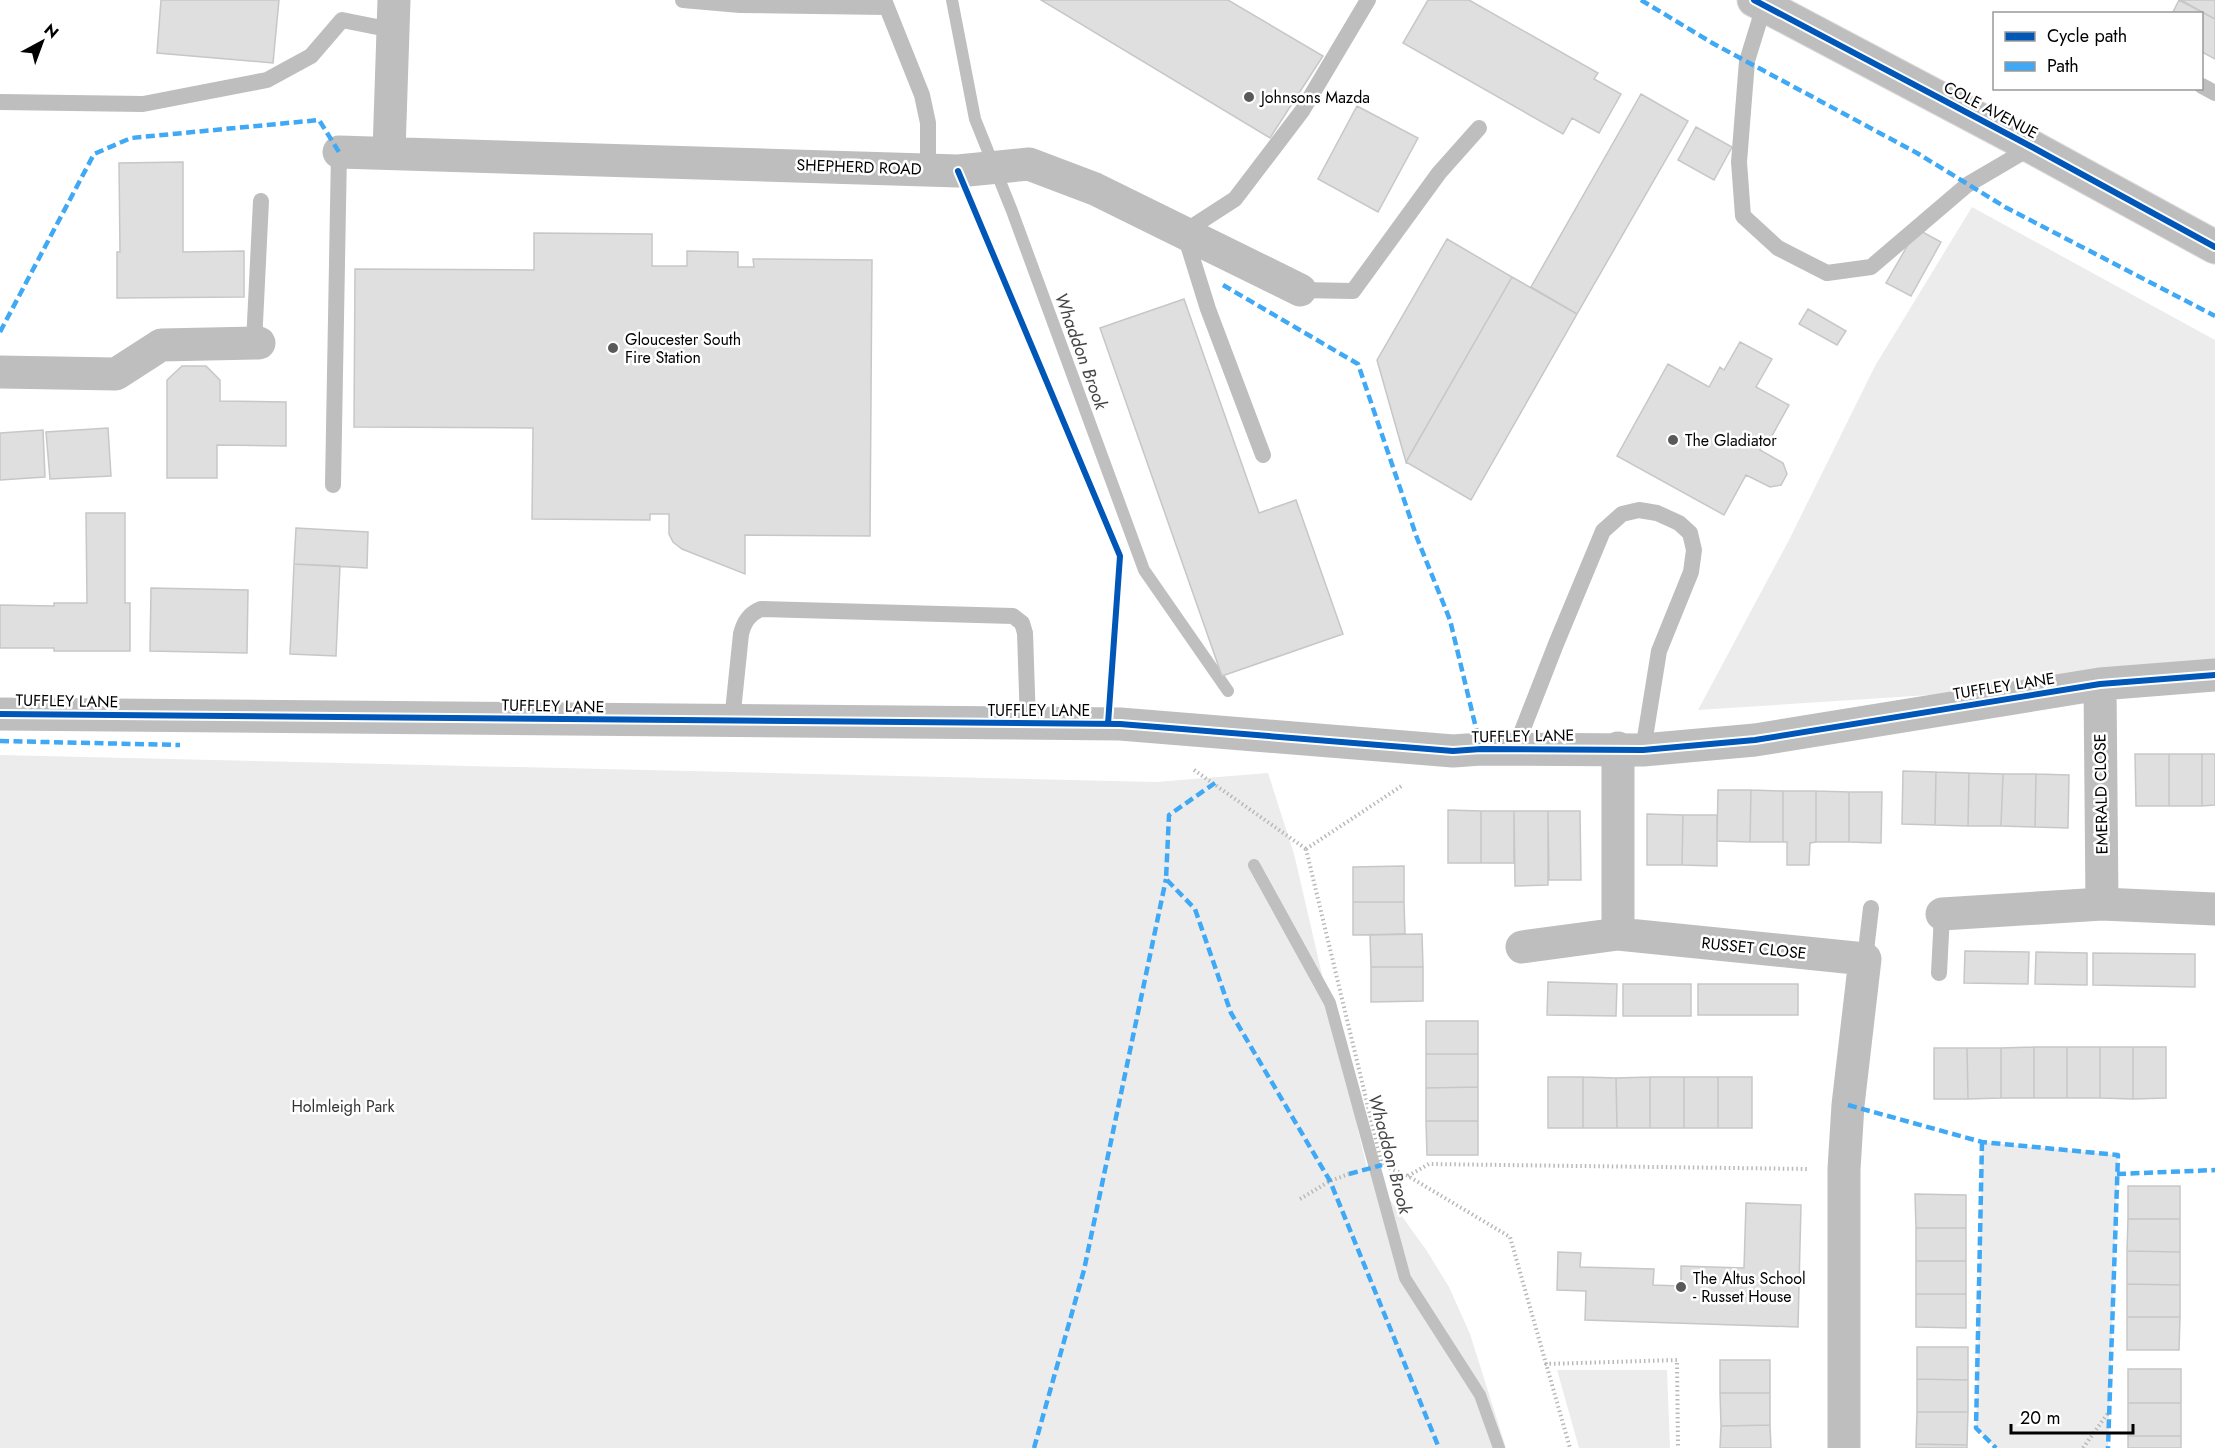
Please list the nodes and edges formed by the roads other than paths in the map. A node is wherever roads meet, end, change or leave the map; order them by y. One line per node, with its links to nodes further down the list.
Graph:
1 (683, 0): 3 (lane)
2 (1368, 0): 13 (lane)
3 (885, 3): 11 (lane)
4 (1759, 3): 8 (main road, COLE AVENUE); 8 (lane)
5 (393, 15): 6 (lane); 10 (main road)
6 (0, 102)
7 (1479, 128): 15 (lane)
8 (2032, 147): 14 (main road, COLE AVENUE)
9 (339, 152): 10 (main road, SHEPHERD ROAD); 19 (lane)
10 (389, 152): 11 (main road, SHEPHERD ROAD)
11 (943, 170): 13 (main road, SHEPHERD ROAD)
12 (261, 201): 16 (lane)
13 (1184, 232): 15 (main road, SHEPHERD ROAD); 18 (lane)
14 (2215, 247)
15 (1300, 291)
16 (257, 343): 17 (main road)
17 (0, 372)
18 (1263, 455)
19 (333, 485)
20 (2215, 675): 21 (main road, TUFFLEY LANE)
21 (2100, 684): 26 (main road, TUFFLEY LANE); 27 (main road, EMERALD CLOSE)
22 (0, 714): 23 (main road, TUFFLEY LANE)
23 (732, 721): 24 (main road, TUFFLEY LANE); 24 (lane)
24 (1028, 723): 25 (main road, TUFFLEY LANE)
25 (1515, 749): 26 (main road, TUFFLEY LANE); 26 (lane)
26 (1630, 749): 31 (main road)
27 (2102, 904): 29 (main road); 30 (main road)
28 (1871, 908): 33 (lane)
29 (2215, 909)
30 (1942, 914): 34 (lane)
31 (1618, 934): 32 (main road, RUSSET CLOSE); 33 (main road, RUSSET CLOSE)
32 (1522, 947)
33 (1865, 959): 35 (main road)
34 (1939, 973)
35 (1844, 1448)

